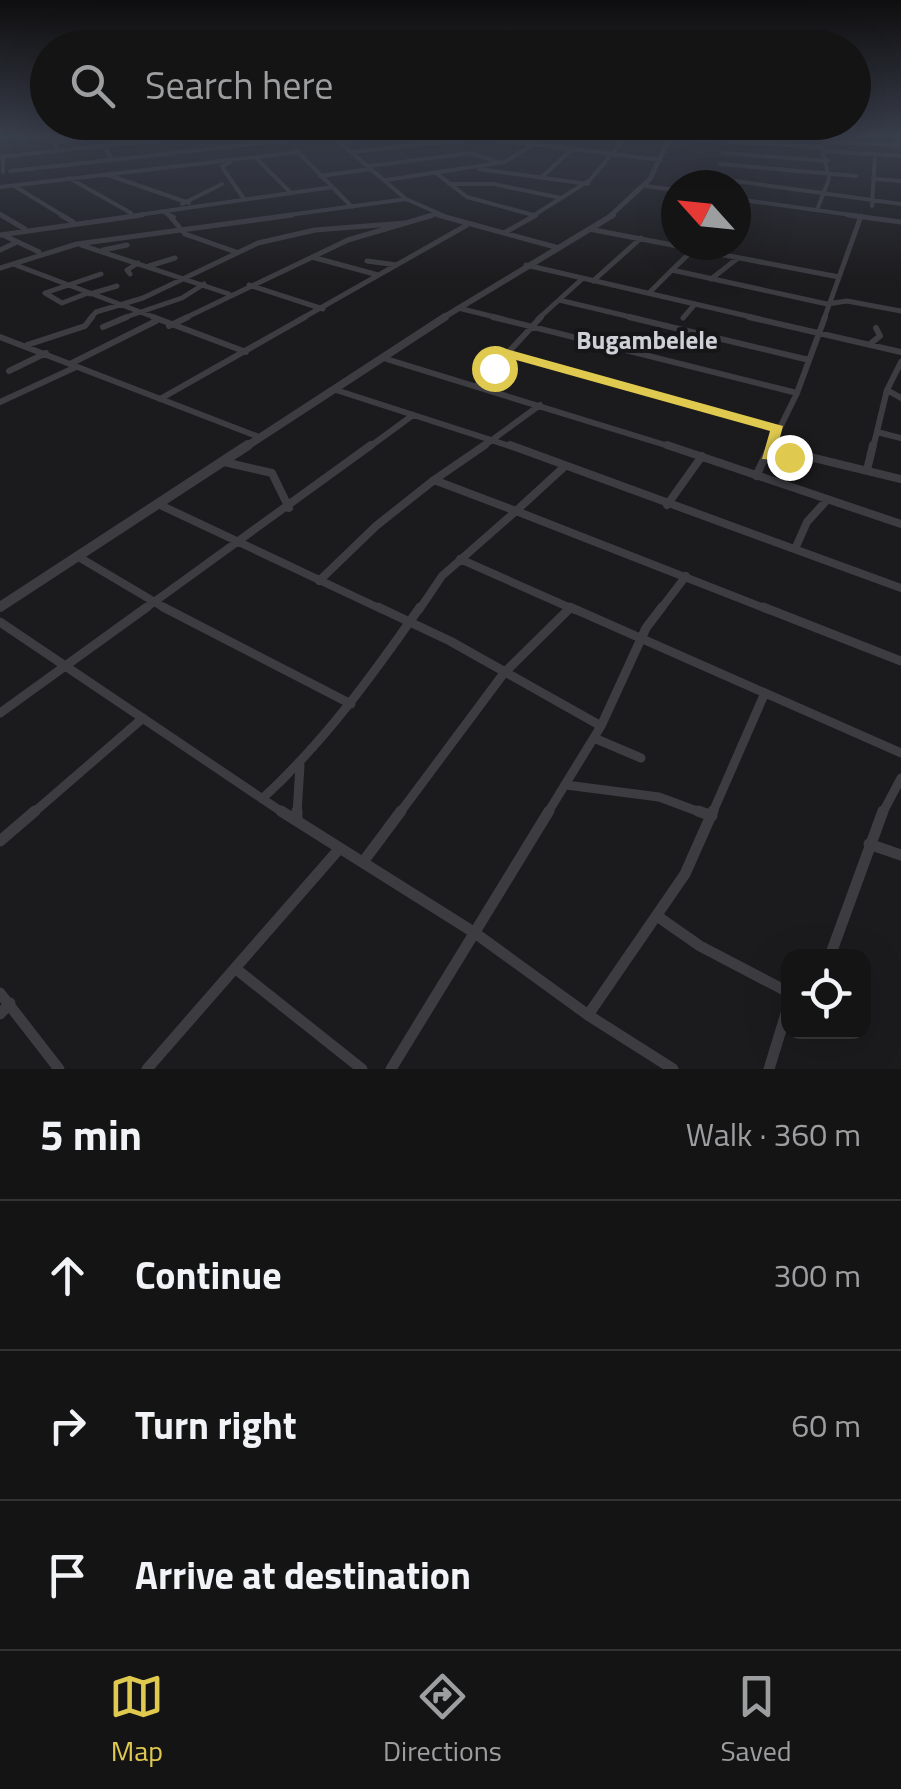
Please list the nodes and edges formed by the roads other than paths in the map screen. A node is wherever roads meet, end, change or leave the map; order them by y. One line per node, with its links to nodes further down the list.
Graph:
1 (20, 185): 15 (street)
2 (81, 185): 34 (street)
3 (135, 185): 26 (street)
4 (220, 185): 26 (street)
5 (235, 185): 23 (street)
6 (282, 185): 20 (street)
7 (331, 185): 18 (street)
8 (391, 185): 24 (street)
9 (450, 185): 37 (street)
10 (498, 185): 22 (street)
11 (586, 185): 22 (street)
12 (762, 185): 21 (street)
13 (828, 185): 21 (street)
14 (875, 185): 27 (street)
15 (12, 186): 17 (street); 41 (street)
16 (646, 186): 19 (street); 45 (street)
17 (0, 187)
18 (333, 187): 20 (street); 30 (street)
19 (661, 188)
20 (291, 194): 23 (street)
21 (826, 194): 27 (street); 32 (street)
22 (562, 198): 37 (street)
23 (244, 199): 29 (street)
24 (406, 199): 30 (street); 36 (street)
25 (751, 201): 32 (street)
26 (184, 202): 29 (street); 31 (street)
27 (873, 204): 28 (street)
28 (901, 204)
29 (202, 205): 31 (street)
30 (352, 207): 40 (street)
31 (178, 208): 33 (street); 38 (street)
32 (817, 210): 39 (street)
33 (157, 211): 34 (street); 38 (street)
34 (132, 213): 41 (street)
35 (0, 214): 46 (street)
36 (435, 214): 43 (street); 44 (street)
37 (533, 215): 48 (street)
38 (173, 216): 47 (street)
39 (862, 216): 42 (street); 80 (street)
40 (268, 218): 47 (street); 50 (street)
41 (76, 221): 46 (street); 53 (street)
42 (901, 222)
43 (405, 223): 50 (street); 62 (street)
44 (467, 225): 48 (street); 72 (street)
45 (589, 229): 51 (street); 58 (street)
46 (25, 230): 49 (street)
47 (180, 230): 53 (street); 60 (street)
48 (504, 233): 58 (street)
49 (1, 234): 54 (street)
50 (282, 236): 60 (street)
51 (641, 238): 52 (street); 82 (street)
52 (661, 242)
53 (89, 243): 55 (street)
54 (18, 244): 57 (street); 61 (street)
55 (77, 244): 59 (street); 61 (street)
56 (127, 245): 59 (street)
57 (4, 248)
58 (559, 248): 70 (street)
59 (98, 250): 68 (street)
60 (236, 252): 79 (street)
61 (38, 256): 69 (street)
62 (312, 257): 78 (street); 86 (street)
63 (174, 258): 71 (street)
64 (682, 260): 74 (street)
65 (736, 260): 83 (street)
66 (748, 260): 80 (street)
67 (367, 261): 72 (street)
68 (138, 262): 71 (street); 77 (street)
69 (13, 264): 73 (street); 84 (street)
70 (524, 265): 75 (street); 102 (street)
71 (148, 266): 79 (street)
72 (397, 266): 78 (street)
73 (0, 268)
74 (672, 270): 83 (street); 89 (street)
75 (557, 272): 81 (street); 88 (street)
76 (101, 274): 84 (street)
77 (130, 274)
78 (378, 276): 101 (street)
79 (183, 277): 85 (street); 100 (street)
80 (839, 278): 92 (street)
81 (582, 279): 82 (street); 88 (street)
82 (593, 280): 89 (street)
83 (711, 280): 99 (street)
84 (66, 284): 90 (street); 96 (street)
85 (204, 284): 91 (street); 97 (street)
86 (248, 285): 91 (street); 101 (street)
87 (116, 286): 90 (street)
88 (572, 288): 94 (street)
89 (649, 293): 98 (street)
90 (89, 294): 93 (street); 96 (street)
91 (229, 294): 110 (street)
92 (832, 296): 95 (street); 99 (street)
93 (99, 298): 96 (street); 100 (street)
94 (558, 300): 108 (street); 121 (street)
95 (844, 300): 99 (street); 103 (street)
96 (67, 302)
97 (162, 304): 104 (street); 105 (street)
98 (695, 304): 106 (street); 112 (street)
99 (826, 304): 112 (street)
100 (118, 306): 104 (street); 115 (street)
101 (323, 308): 116 (street)
102 (458, 308): 108 (street); 120 (street)
103 (901, 311)
104 (131, 312): 105 (street); 109 (street)
105 (145, 317): 107 (street)
106 (682, 318)
107 (156, 321): 110 (street); 123 (street)
108 (533, 324): 119 (street); 129 (street)
109 (103, 326)
110 (168, 326): 116 (street)
111 (876, 328): 114 (street)
112 (818, 333): 114 (street); 121 (street)
113 (0, 337): 115 (street)
114 (870, 344): 117 (street)
115 (27, 345): 118 (street)
116 (246, 352): 132 (street)
117 (901, 352)
118 (47, 353): 123 (street); 124 (street)
119 (506, 353): 125 (street); 138 (street)
120 (383, 358): 125 (street); 127 (street)
121 (808, 360): 129 (street)
122 (901, 362): 128 (street)
123 (74, 365): 130 (street); 132 (street)
124 (9, 371)
125 (477, 386): 134 (street)
126 (0, 389): 130 (street)
127 (336, 390): 135 (street); 140 (street)
128 (887, 390): 131 (street); 139 (street)
129 (797, 393): 138 (street)
130 (13, 396): 133 (street)
131 (901, 398)
132 (160, 399): 140 (street)
133 (0, 402)
134 (540, 405): 143 (street); 144 (street)
135 (394, 408): 136 (street); 137 (street)
136 (413, 416): 137 (street); 143 (street)
137 (400, 423): 156 (street)
138 (778, 429): 141 (street)
139 (877, 432): 142 (street); 149 (street)
140 (260, 437): 147 (street)
141 (774, 438): 145 (street); 146 (street)
142 (901, 438)
143 (496, 440): 148 (street); 152 (street)
144 (702, 456): 150 (street); 155 (street)
145 (767, 456): 146 (street); 150 (street)
146 (810, 457): 149 (street)
147 (224, 462): 154 (street); 156 (street)
148 (564, 467): 155 (street); 157 (street)
149 (867, 470): 151 (street)
150 (756, 476): 153 (street)
151 (901, 478)
152 (434, 480): 157 (street); 164 (street)
153 (826, 501): 158 (street); 160 (street)
154 (158, 504): 159 (street); 161 (street)
155 (667, 505): 160 (street)
156 (289, 508): 159 (street)
157 (516, 512): 162 (street); 163 (street)
158 (901, 524)
159 (240, 542): 164 (street); 166 (street)
160 (795, 549): 165 (street)
161 (78, 556): 166 (street); 167 (street)
162 (460, 560): 168 (street); 170 (street)
163 (686, 576): 171 (street); 172 (street)
164 (319, 581): 170 (street)
165 (901, 588)
166 (155, 601): 173 (street); 176 (street)
167 (0, 607)
168 (570, 608): 171 (street); 174 (street)
169 (0, 622): 173 (street)
170 (410, 625): 174 (street); 176 (street)
171 (638, 641): 175 (street); 179 (street)
172 (901, 661)
173 (67, 666): 177 (street); 178 (street)
174 (504, 672): 179 (street); 193 (street)
175 (764, 695): 181 (street); 187 (street)
176 (351, 704): 183 (street)
177 (0, 713)
178 (143, 718): 186 (street); 189 (street)
179 (601, 726): 180 (street)
180 (594, 738): 182 (street); 185 (street)
181 (901, 752)
182 (641, 758)
183 (300, 764): 186 (street); 188 (street)
184 (901, 778): 190 (street)
185 (566, 785): 187 (street); 195 (street)
186 (262, 800): 188 (street)
187 (712, 816): 194 (street)
188 (297, 820): 191 (street)
189 (0, 841)
190 (869, 844): 192 (street); 196 (street)
191 (340, 848): 193 (street); 197 (street)
192 (901, 856)
193 (364, 862): 195 (street)
194 (657, 916): 198 (street); 200 (street)
195 (475, 933): 200 (street); 205 (street)
196 (832, 949)
197 (236, 969): 203 (street); 204 (street)
198 (781, 988)
199 (3, 1003): 202 (street)
200 (588, 1015): 206 (street)
201 (781, 1030): 207 (street)
202 (60, 1069)
203 (148, 1069)
204 (362, 1069)
205 (391, 1069)
206 (673, 1069)
207 (769, 1069)

